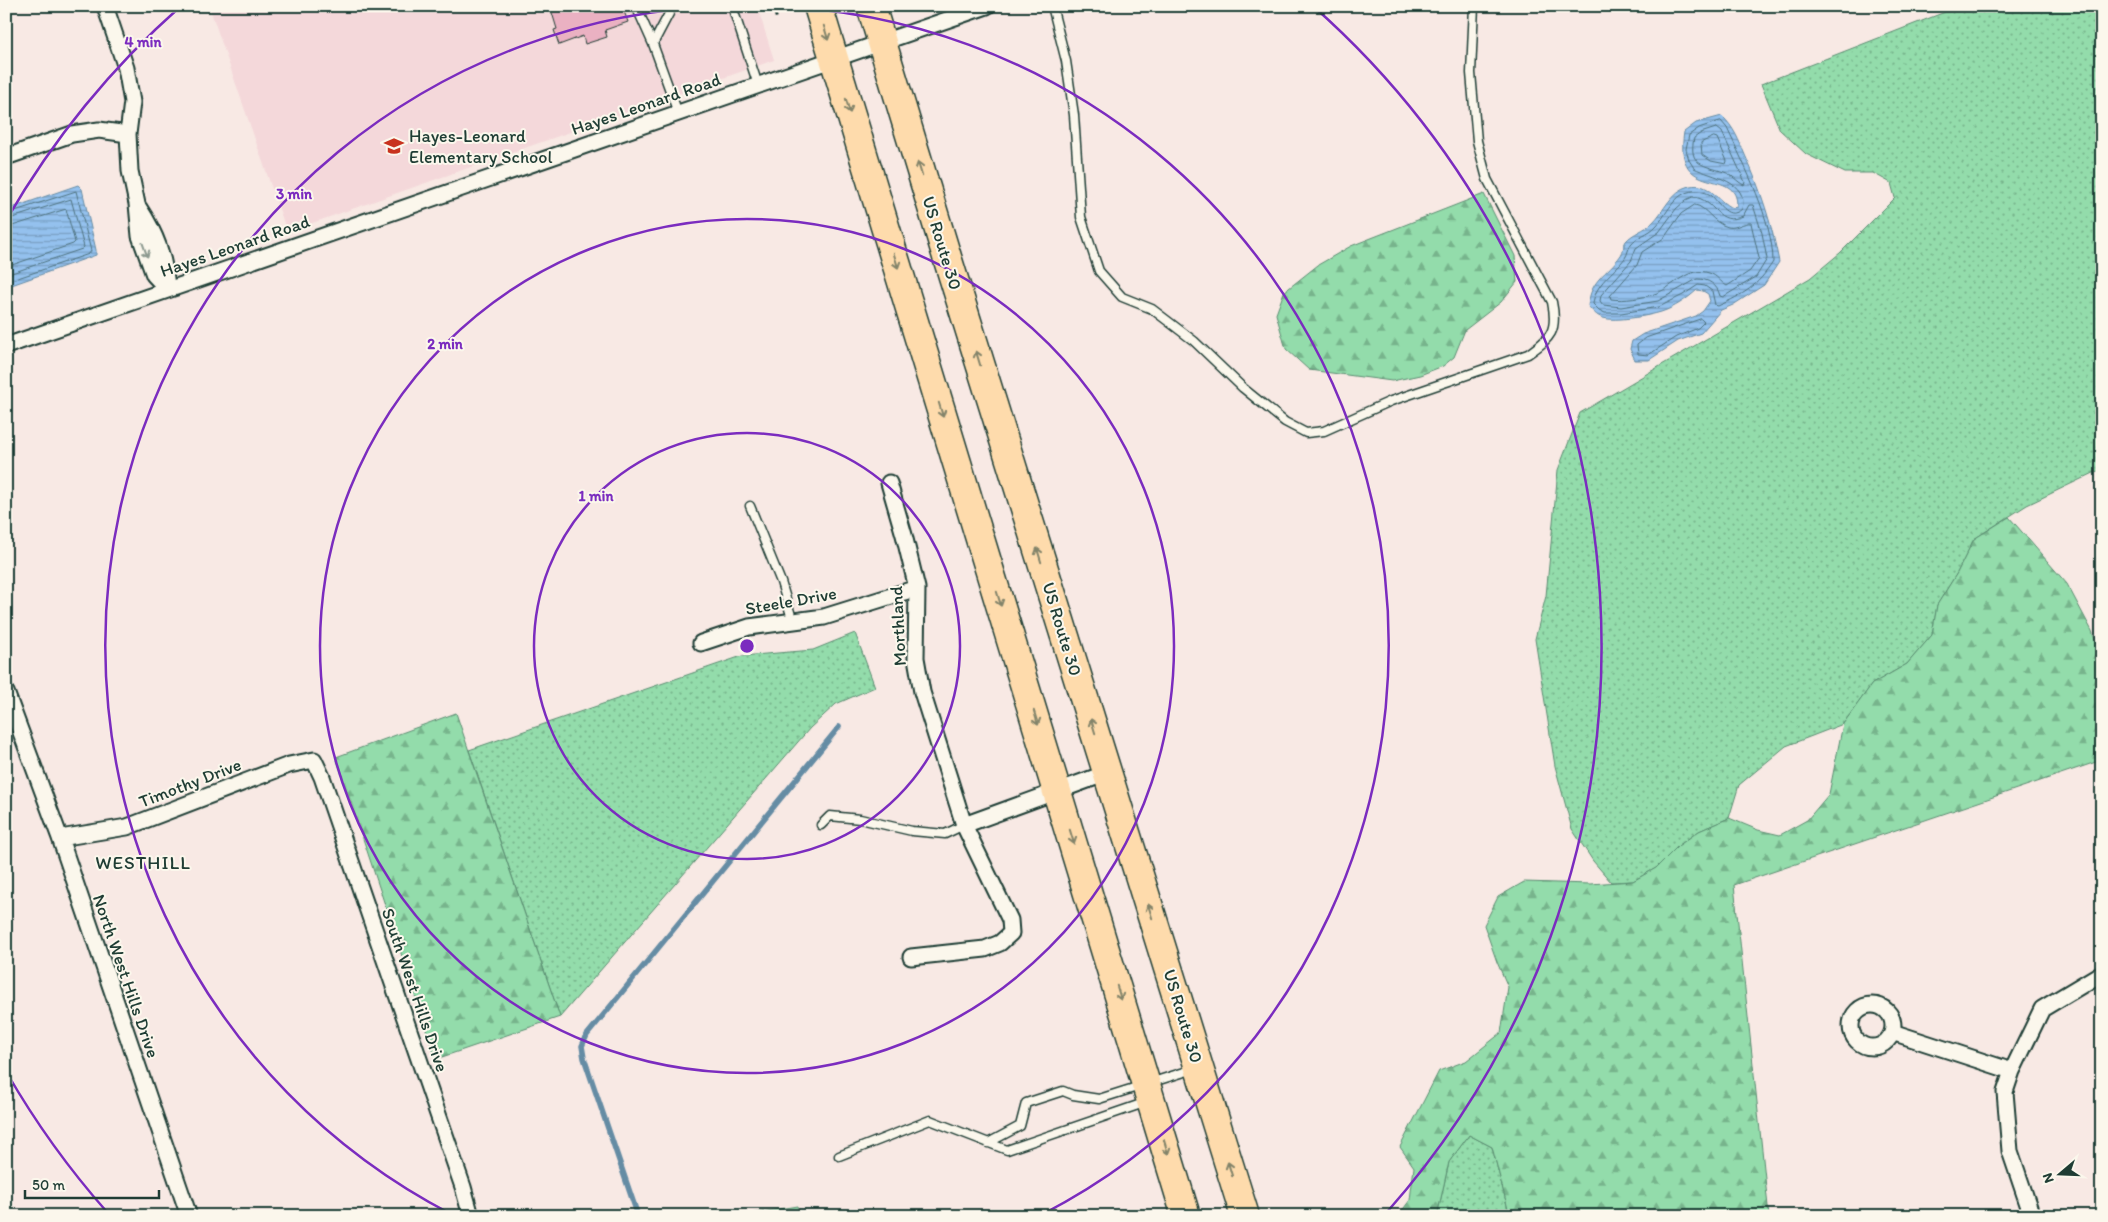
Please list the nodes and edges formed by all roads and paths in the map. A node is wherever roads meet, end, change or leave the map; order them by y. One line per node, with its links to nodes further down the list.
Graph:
1 (105, 6): 17 (street)
2 (636, 6): 13 (lane)
3 (673, 6): 13 (lane)
4 (732, 6): 15 (lane)
5 (773, 6): 11 (path)
6 (818, 6): 14 (highway, one-way to 14)
7 (871, 6): 12 (highway, US Route 30)
8 (987, 6): 12 (street, Hayes Leonard Road)
9 (1052, 6): 10 (lane)
10 (1474, 6)
11 (777, 20)
12 (882, 43): 14 (street, Hayes Leonard Road); 27 (highway, US Route 30, one-way to 12)
13 (653, 44): 16 (lane)
14 (834, 59): 15 (street, Hayes Leonard Road); 29 (highway, one-way to 29)
15 (758, 86): 16 (street, Hayes Leonard Road)
16 (678, 113): 19 (street, Hayes Leonard Road)
17 (128, 134): 18 (street); 19 (street)
18 (6, 157)
19 (167, 289): 20 (street, Hayes Leonard Road)
20 (6, 346)
21 (889, 483): 23 (street, Morthland)
22 (750, 506): 24 (lane)
23 (917, 588): 24 (street, Steele Drive); 31 (street, Morthland)
24 (793, 622): 25 (street, Steele Drive)
25 (701, 643)
26 (6, 692): 32 (street, North West Hills Drive)
27 (1107, 773): 29 (street); 36 (highway, US Route 30, one-way to 27)
28 (322, 777): 32 (street, Timothy Drive); 42 (street, South West Hills Drive)
29 (1058, 790): 31 (street); 38 (highway, one-way to 38)
30 (821, 825): 31 (lane)
31 (964, 825): 33 (street, Morthland)
32 (60, 838): 41 (street, North West Hills Drive)
33 (911, 957)
34 (2102, 973): 37 (street)
35 (1892, 1032): 37 (street)
36 (1198, 1068): 38 (lane); 44 (highway, US Route 30, one-way to 36)
37 (2012, 1072): 45 (street)
38 (1149, 1092): 39 (lane); 39 (lane); 43 (highway, one-way to 43)
39 (988, 1143): 40 (lane)
40 (838, 1156)
41 (188, 1216)
42 (471, 1216)
43 (1186, 1216)
44 (1244, 1216)
45 (2032, 1216)

